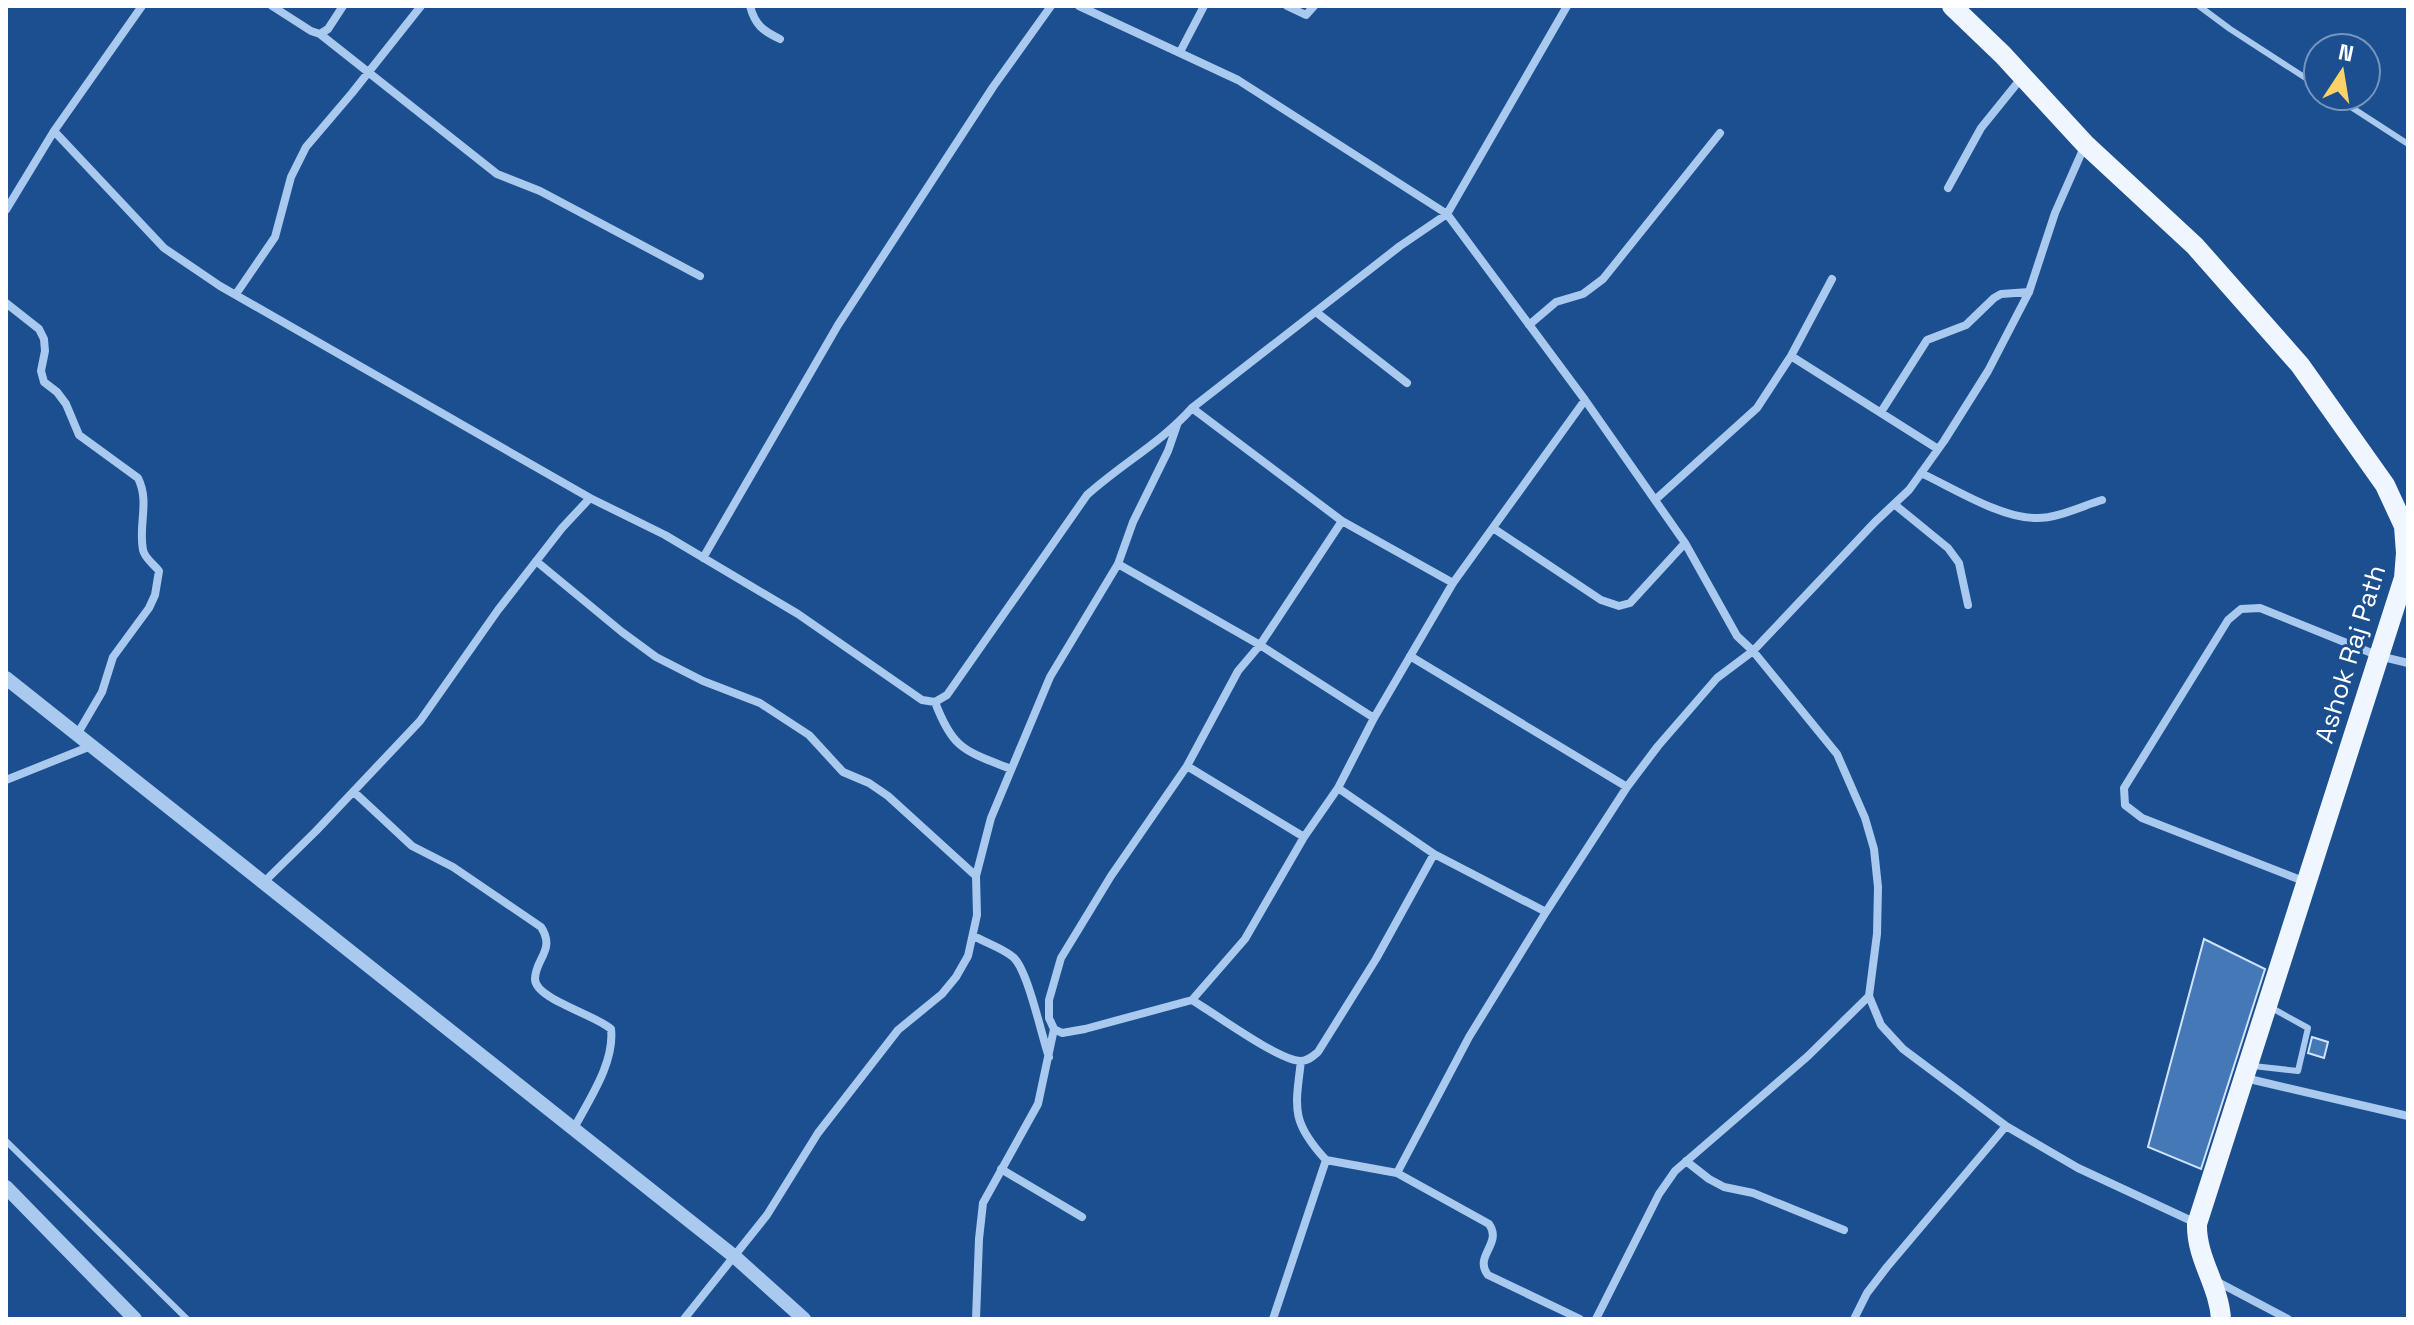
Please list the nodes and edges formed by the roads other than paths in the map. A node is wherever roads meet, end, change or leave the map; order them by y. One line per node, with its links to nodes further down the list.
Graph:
1 (142, 6): 21 (street)
2 (272, 6): 14 (street)
3 (343, 6): 14 (street)
4 (421, 6): 17 (street)
5 (750, 6): 15 (street)
6 (1051, 6): 51 (street)
7 (1079, 6): 16 (street)
8 (1204, 6): 16 (street)
9 (1287, 6): 10 (street)
10 (1314, 6)
11 (1567, 6): 27 (street)
12 (1952, 6): 19 (main road, Ashok Raj Path)
13 (2199, 6): 18 (lane)
14 (320, 34): 17 (street)
15 (780, 39)
16 (1180, 52): 27 (street)
17 (368, 72): 28 (street); 31 (street)
18 (2302, 75)
19 (2023, 76): 23 (main road, Ashok Raj Path); 25 (street)
20 (2359, 112): 24 (lane)
21 (54, 131): 26 (street); 31 (street)
22 (1720, 133): 34 (street)
23 (2085, 144): 30 (street); 48 (main road, Ashok Raj Path)
24 (2408, 144)
25 (1948, 188)
26 (6, 210)
27 (1447, 214): 33 (street); 34 (street)
28 (700, 276)
29 (1832, 279): 35 (street)
30 (2029, 292): 39 (street); 41 (street)
31 (236, 294): 43 (street)
32 (6, 303): 64 (street)
33 (1316, 312): 36 (street); 38 (street)
34 (1529, 325): 37 (street)
35 (1791, 356): 39 (street); 44 (street)
36 (1407, 383)
37 (1585, 400): 44 (street); 49 (street)
38 (1192, 408): 40 (street); 47 (street)
39 (1881, 412): 41 (street)
40 (1177, 425): 53 (street); 62 (street)
41 (1938, 449): 42 (street)
42 (1921, 473): 45 (street); 46 (street)
43 (590, 498): 51 (street); 52 (street)
44 (1655, 500): 50 (street)
45 (2102, 500)
46 (1894, 504): 55 (street); 57 (street)
47 (1342, 521): 54 (street); 56 (street)
48 (2406, 522): 59 (main road, Ashok Raj Path)
49 (1493, 528): 50 (street); 54 (street)
50 (1685, 543): 57 (street)
51 (703, 558): 62 (street)
52 (536, 561): 71 (street); 74 (street)
53 (1118, 564): 56 (street); 67 (street)
54 (1453, 583): 58 (street)
55 (1968, 605)
56 (1260, 645): 63 (street); 66 (street)
57 (1753, 651): 69 (street); 79 (street)
58 (1410, 656): 63 (street); 69 (street)
59 (2379, 656): 60 (street); 75 (main road, Ashok Raj Path); 75 (street)
60 (2408, 663)
61 (6, 678): 64 (street)
62 (935, 702): 67 (street)
63 (1374, 718): 70 (street)
64 (78, 733): 65 (street)
65 (93, 745): 68 (street); 76 (street)
66 (1187, 766): 72 (street); 82 (street)
67 (1011, 769): 74 (street)
68 (6, 780)
69 (1627, 787): 77 (street)
70 (1338, 788): 72 (street); 73 (street)
71 (354, 792): 76 (street); 88 (street)
72 (1304, 837): 80 (street)
73 (1434, 854): 77 (street); 84 (street)
74 (976, 876): 78 (street)
75 (2306, 882): 81 (main road, Ashok Raj Path)
76 (263, 883): 88 (street)
77 (1546, 912): 93 (street)
78 (974, 936): 83 (street); 98 (street)
79 (1869, 996): 87 (street); 91 (street)
80 (1192, 1000): 82 (street); 84 (street)
81 (2267, 1005): 85 (main road, Ashok Raj Path); 85 (lane)
82 (1054, 1029): 83 (street)
83 (1049, 1057): 92 (street)
84 (1301, 1061): 90 (street)
85 (2246, 1071): 86 (street); 96 (main road, Ashok Raj Path)
86 (2408, 1116)
87 (2006, 1126): 96 (street); 108 (street)
88 (573, 1130): 98 (street)
89 (6, 1141): 101 (lane)
90 (1326, 1160): 93 (street); 105 (street)
91 (1686, 1161): 97 (street); 107 (street)
92 (1001, 1169): 95 (street); 104 (street)
93 (1397, 1173): 106 (street)
94 (6, 1187): 100 (street)
95 (1082, 1217)
96 (2197, 1224): 99 (main road, Ashok Raj Path)
97 (1844, 1230)
98 (735, 1257): 102 (street); 103 (street)
99 (2211, 1278): 109 (main road, Ashok Raj Path); 110 (street)
100 (135, 1319)
101 (187, 1319)
102 (684, 1319)
103 (804, 1319)
104 (976, 1319)
105 (1273, 1319)
106 (1580, 1319)
107 (1596, 1319)
108 (1854, 1319)
109 (2221, 1319)
110 (2288, 1319)

